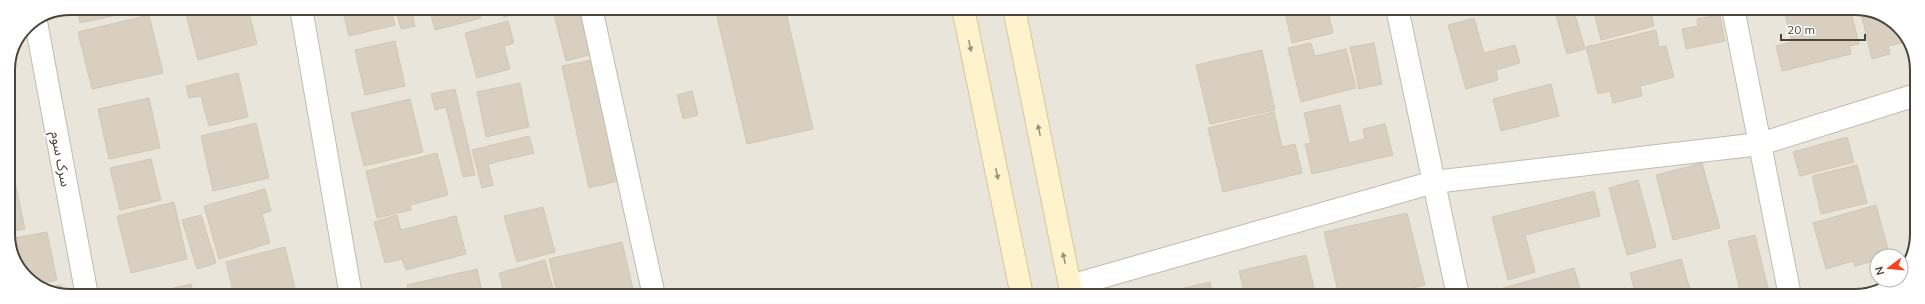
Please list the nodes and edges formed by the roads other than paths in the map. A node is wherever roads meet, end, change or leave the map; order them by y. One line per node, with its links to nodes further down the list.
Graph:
1 (302, 15): 12 (street)
2 (593, 15): 13 (street)
3 (964, 15): 14 (main road, one-way to 14)
4 (1015, 15): 15 (main road, one-way to 4)
5 (1398, 15): 10 (street)
6 (1733, 15): 9 (street)
7 (37, 26): 11 (street, سرک سوم)
8 (1910, 98): 9 (street)
9 (1760, 144): 10 (street); 18 (street)
10 (1434, 182): 16 (street); 17 (street)
11 (86, 289)
12 (349, 289)
13 (652, 289)
14 (1021, 289)
15 (1071, 289)
16 (1078, 289)
17 (1457, 289)
18 (1789, 289)

